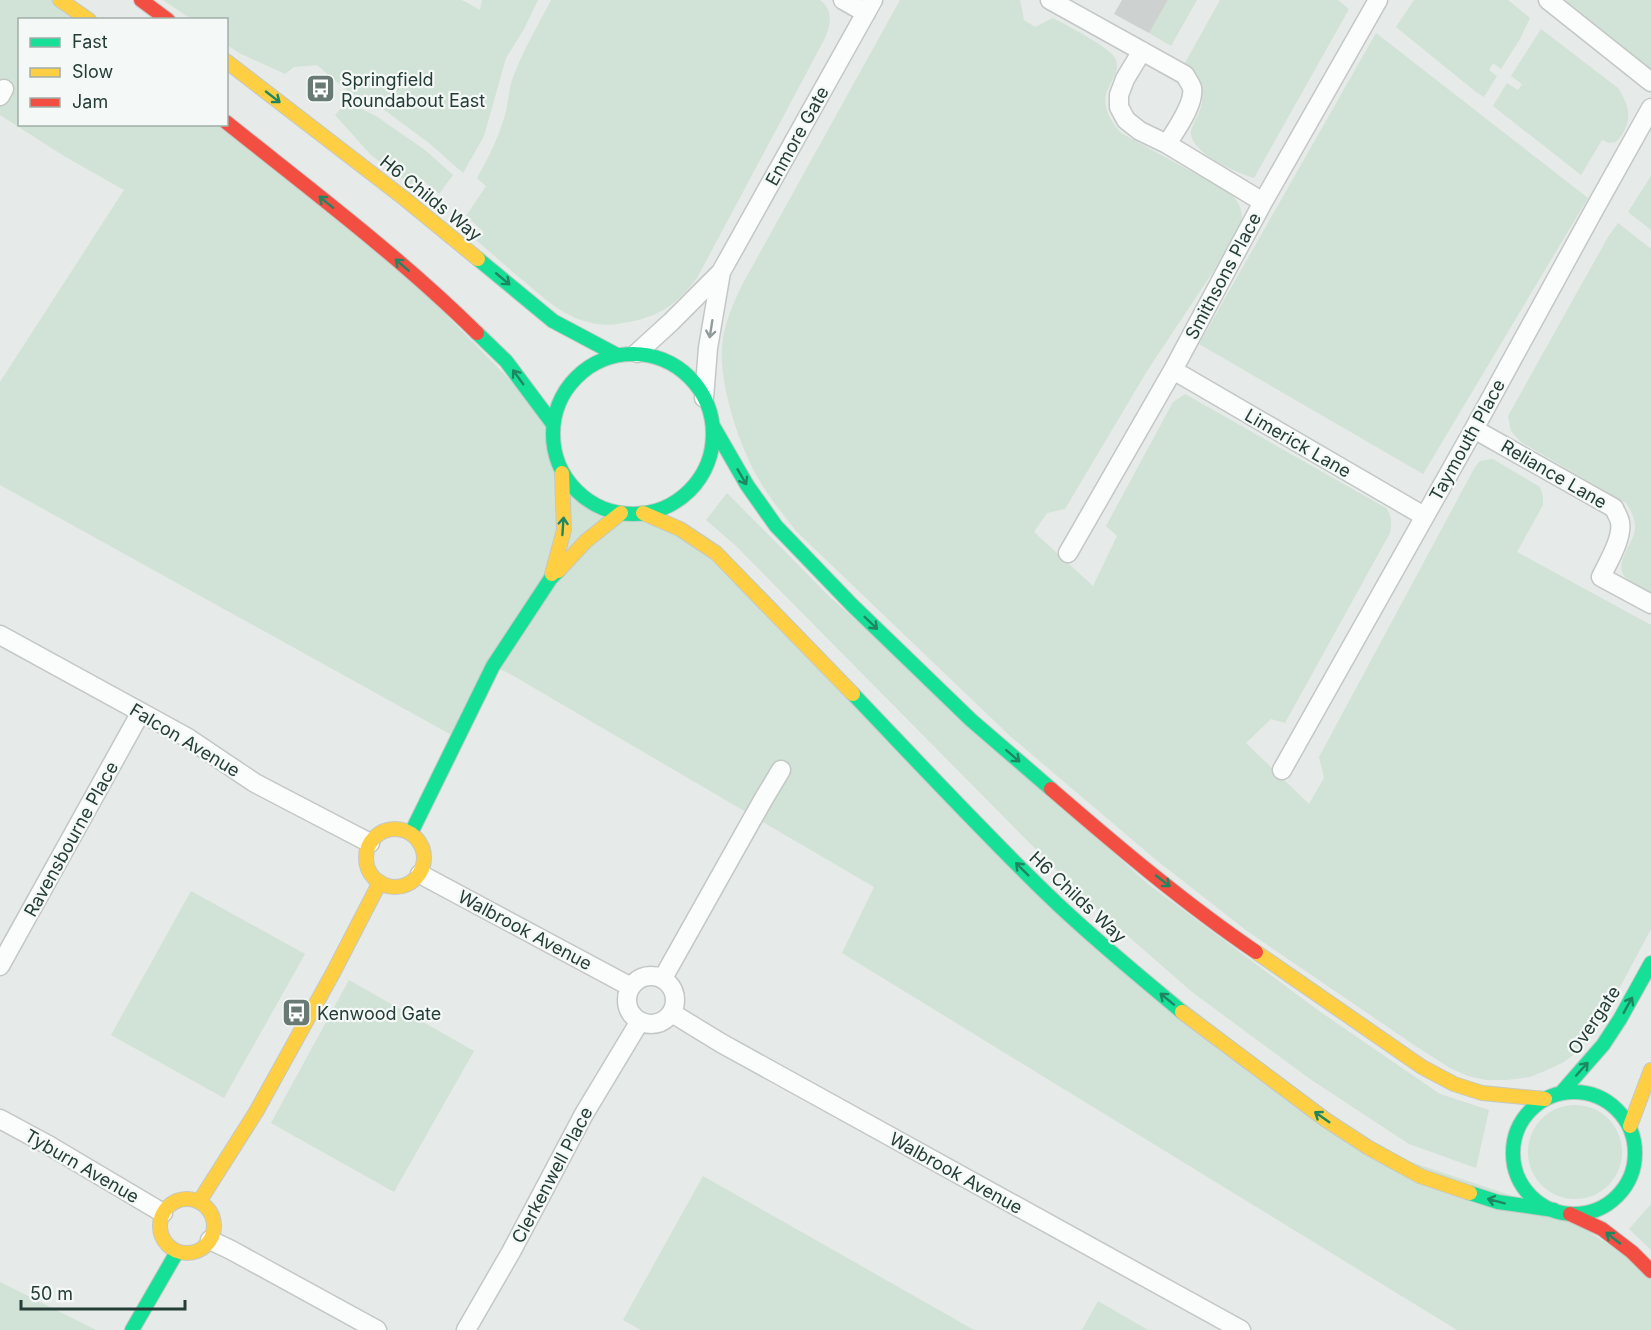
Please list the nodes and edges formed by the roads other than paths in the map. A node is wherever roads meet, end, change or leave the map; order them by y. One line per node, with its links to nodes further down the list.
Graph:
1 (60, 0): 8 (street)
2 (141, 0): 9 (street)
3 (843, 0): 7 (street)
4 (1050, 0): 10 (street)
5 (1378, 0): 16 (street, Smithsons Place)
6 (1548, 0): 12 (street)
7 (869, 6): 17 (street, Enmore Gate)
8 (86, 18)
9 (165, 18)
10 (1143, 51): 15 (street); 15 (street)
11 (228, 64): 19 (street, H6 Childs Way, one-way to 19)
12 (1651, 82)
13 (1651, 108): 24 (street, Taymouth Place)
14 (228, 124): 22 (street, one-way to 14)
15 (1167, 144): 16 (street)
16 (1263, 202): 20 (street, Smithsons Place)
17 (721, 272): 18 (street, Enmore Gate); 21 (street, Enmore Gate, one-way to 21)
18 (637, 353): 19 (street); 21 (street)
19 (617, 355): 22 (street)
20 (1173, 370): 28 (street, Limerick Lane); 29 (street, Smithsons Place)
21 (704, 398): 23 (street)
22 (553, 424): 25 (street)
23 (713, 426): 27 (street); 48 (street, one-way to 48)
24 (1474, 429): 28 (street, Taymouth Place); 31 (street, Reliance Lane)
25 (562, 473): 26 (street); 30 (street, one-way to 25)
26 (621, 513): 27 (street); 30 (street)
27 (643, 513): 52 (street, H6 Childs Way, one-way to 27)
28 (1424, 516): 35 (street, Taymouth Place)
29 (1068, 553)
30 (551, 578): 36 (street)
31 (1651, 604)
32 (0, 635): 33 (street, Falcon Avenue)
33 (141, 712): 37 (street, Falcon Avenue); 41 (street, Ravensbourne Place)
34 (781, 770): 42 (street)
35 (1282, 770)
36 (411, 834): 37 (street); 38 (street)
37 (370, 843): 39 (street)
38 (420, 874): 39 (street); 43 (street, Walbrook Avenue)
39 (380, 882): 51 (street)
40 (1651, 963): 47 (street, Overgate, one-way to 40)
41 (0, 966)
42 (663, 978): 43 (street); 44 (street)
43 (631, 987): 45 (street)
44 (672, 1013): 45 (street); 61 (street, Walbrook Avenue)
45 (640, 1021): 60 (street, Clerkenwell Place)
46 (1651, 1070): 50 (street)
47 (1560, 1093): 48 (street); 50 (street)
48 (1545, 1099): 52 (street)
49 (0, 1119): 53 (street, Tyburn Avenue)
50 (1629, 1126): 54 (street)
51 (199, 1202): 53 (street); 55 (street)
52 (1554, 1210): 54 (street)
53 (163, 1213): 56 (street)
54 (1570, 1214): 57 (street, one-way to 54)
55 (210, 1240): 56 (street); 59 (street)
56 (177, 1252): 58 (street)
57 (1651, 1271)
58 (132, 1330)
59 (377, 1330)
60 (466, 1330)
61 (1241, 1330)

